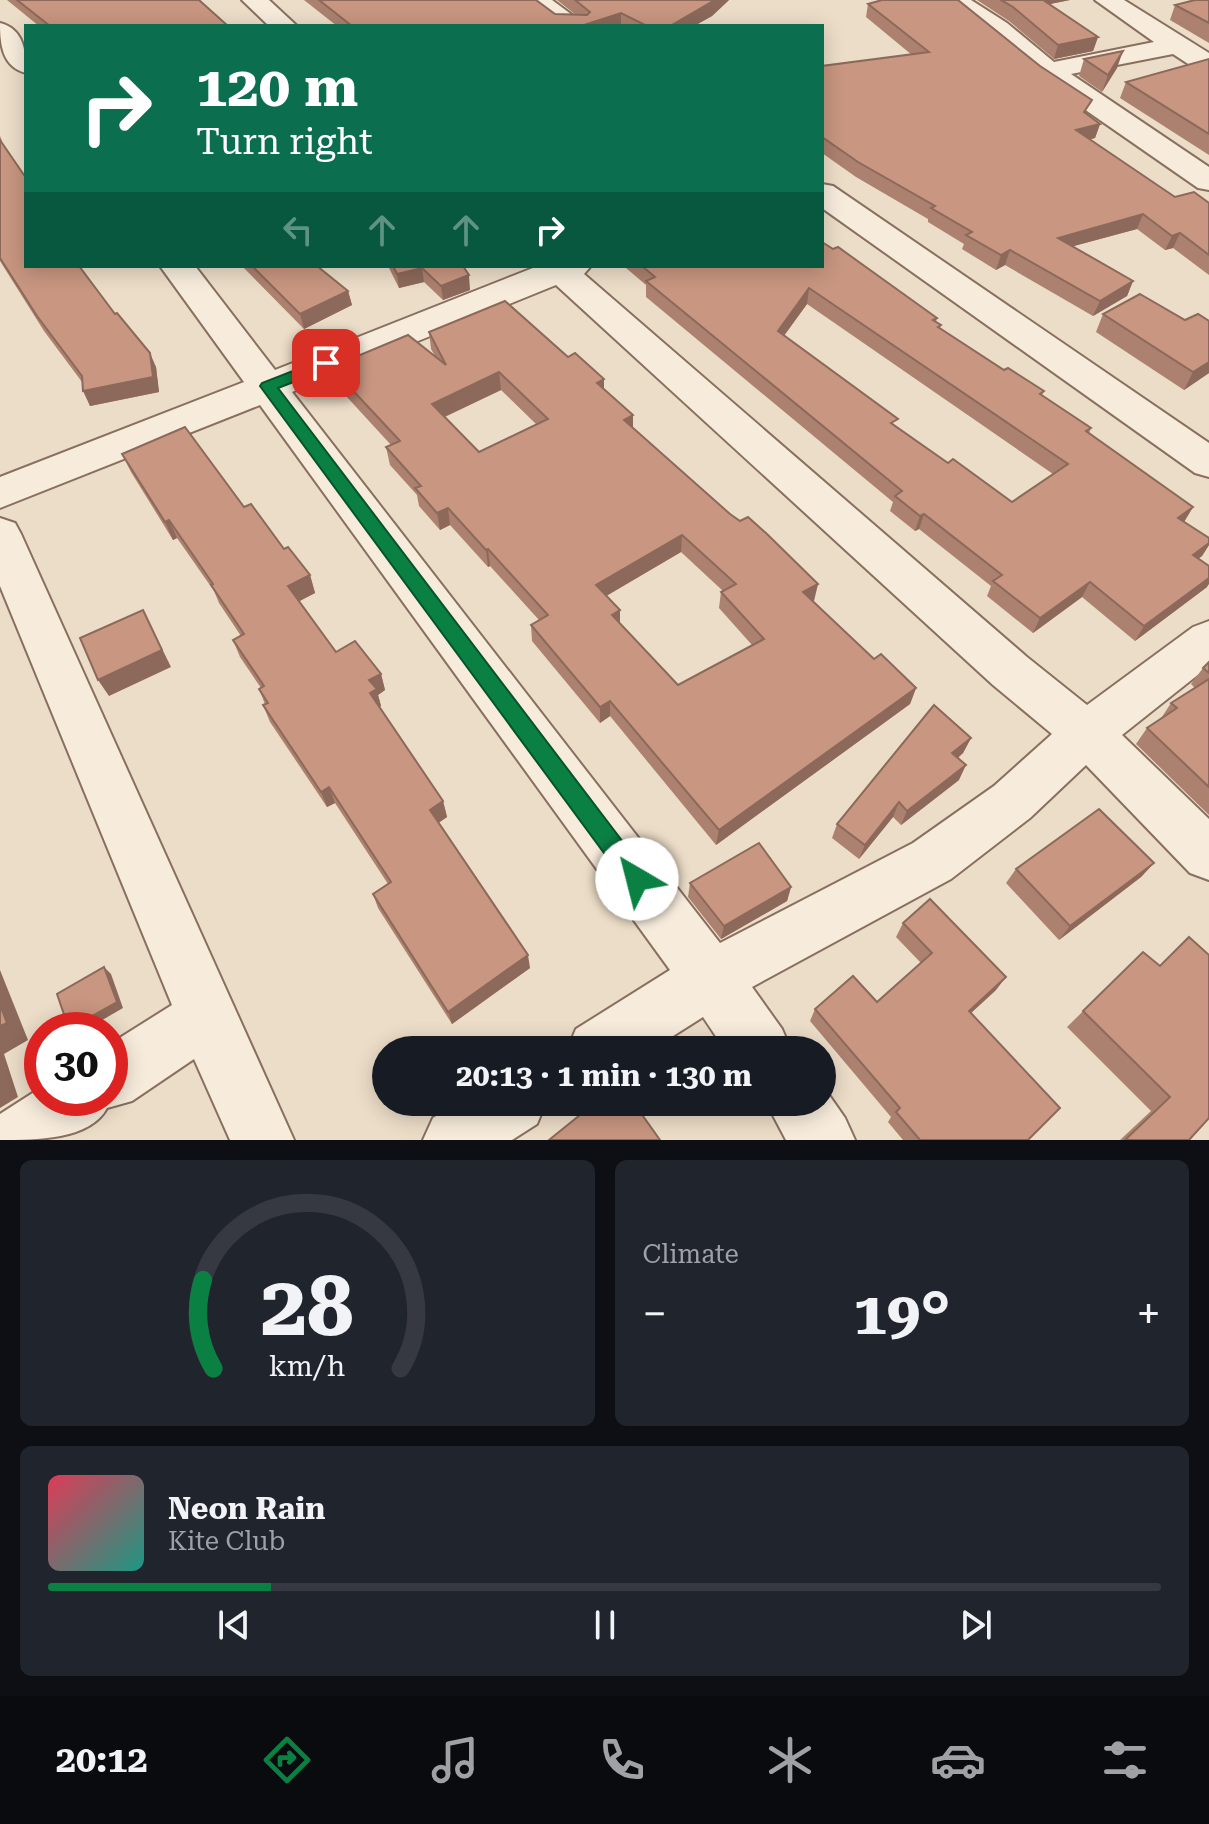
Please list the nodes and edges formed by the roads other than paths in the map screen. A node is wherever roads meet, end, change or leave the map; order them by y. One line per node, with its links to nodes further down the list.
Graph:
1 (254, 0): 5 (street)
2 (535, 0): 6 (street)
3 (954, 0): 11 (street)
4 (1107, 0): 8 (street)
5 (282, 24)
6 (571, 24)
7 (0, 31): 9 (street)
8 (1178, 45): 10 (street); 11 (street)
9 (24, 62)
10 (1209, 65)
11 (1048, 71): 12 (street)
12 (1209, 181)
13 (824, 194): 17 (street)
14 (179, 268): 16 (street)
15 (563, 268): 16 (street); 21 (street)
16 (268, 386): 18 (street); 23 (street)
17 (1209, 463)
18 (0, 493)
19 (0, 534): 24 (street)
20 (1209, 640): 21 (street)
21 (1087, 733): 22 (street); 23 (street)
22 (1209, 855)
23 (711, 978): 25 (street); 26 (street)
24 (206, 1017): 27 (street); 32 (street)
25 (619, 1036)
26 (751, 1036)
27 (128, 1067)
28 (53, 1116): 31 (street)
29 (493, 1116): 33 (street)
30 (807, 1116): 34 (street)
31 (16, 1140)
32 (262, 1140)
33 (455, 1140)
34 (823, 1140)

